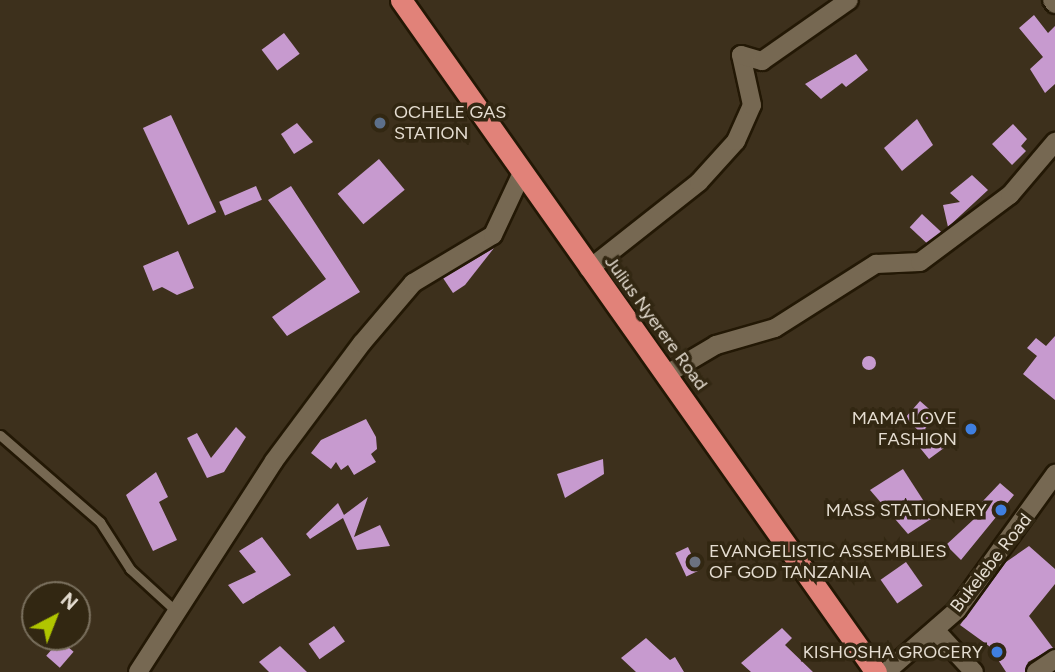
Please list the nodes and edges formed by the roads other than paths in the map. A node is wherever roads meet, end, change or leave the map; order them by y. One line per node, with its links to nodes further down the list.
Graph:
1 (401, 0): 4 (highway, Julius Nyerere Road)
2 (849, 0): 5 (street)
3 (1055, 142): 6 (street)
4 (522, 173): 5 (highway, Julius Nyerere Road); 9 (street)
5 (589, 269): 6 (highway, Julius Nyerere Road)
6 (667, 374): 13 (highway, Julius Nyerere Road)
7 (0, 435): 9 (lane)
8 (1055, 474): 10 (street, Bukelebe Road)
9 (177, 612): 12 (street)
10 (935, 630): 14 (street, Bukelebe Road); 15 (street)
11 (1055, 659): 16 (street)
12 (138, 672)
13 (876, 672)
14 (886, 672)
15 (974, 672)
16 (1036, 672)

